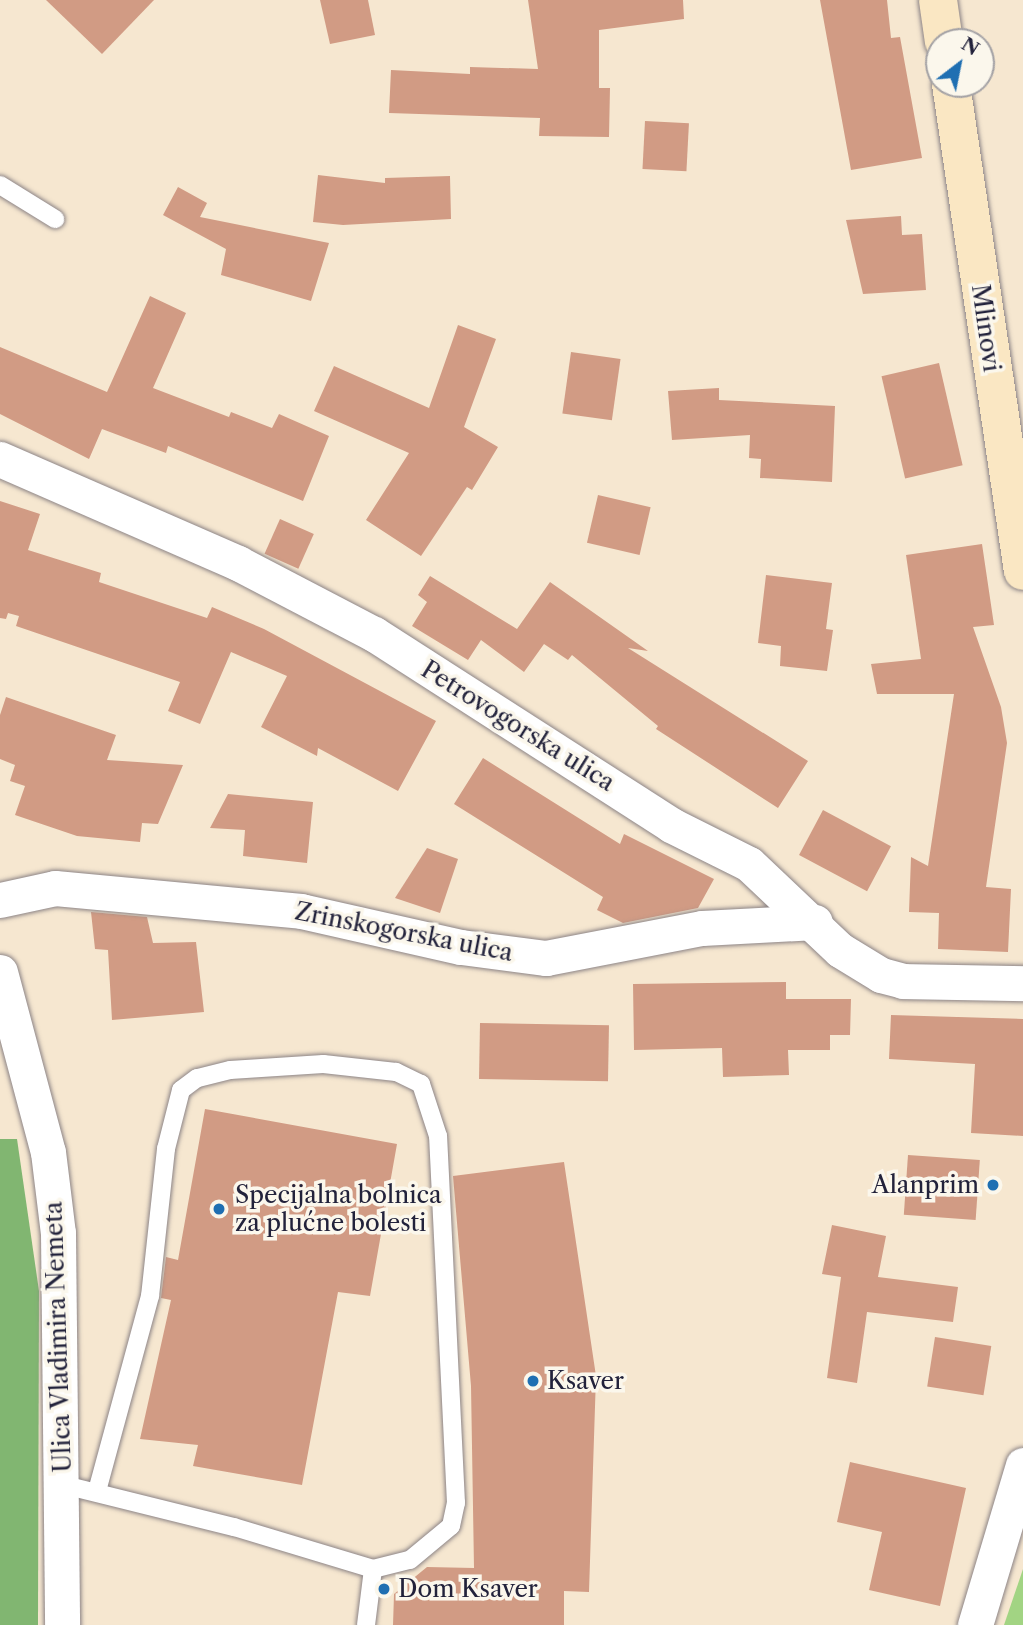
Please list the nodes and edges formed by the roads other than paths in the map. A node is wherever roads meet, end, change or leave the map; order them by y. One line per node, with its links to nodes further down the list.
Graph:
1 (938, 0): 2 (main road)
2 (942, 28)
3 (953, 98): 7 (main road, Mlinovi)
4 (0, 186): 5 (lane)
5 (55, 219)
6 (0, 458): 9 (street, Petrovogorska ulica)
7 (1023, 571)
8 (0, 900): 9 (street, Zrinskogorska ulica)
9 (815, 922): 11 (street, Petrovogorska ulica)
10 (0, 972): 13 (street, Ulica Vladimira Nemeta)
11 (1023, 983)
12 (1023, 1465): 17 (street)
13 (80, 1488): 14 (lane); 14 (lane); 15 (street, Ulica Vladimira Nemeta)
14 (373, 1569): 16 (lane)
15 (62, 1625)
16 (366, 1625)
17 (975, 1625)

